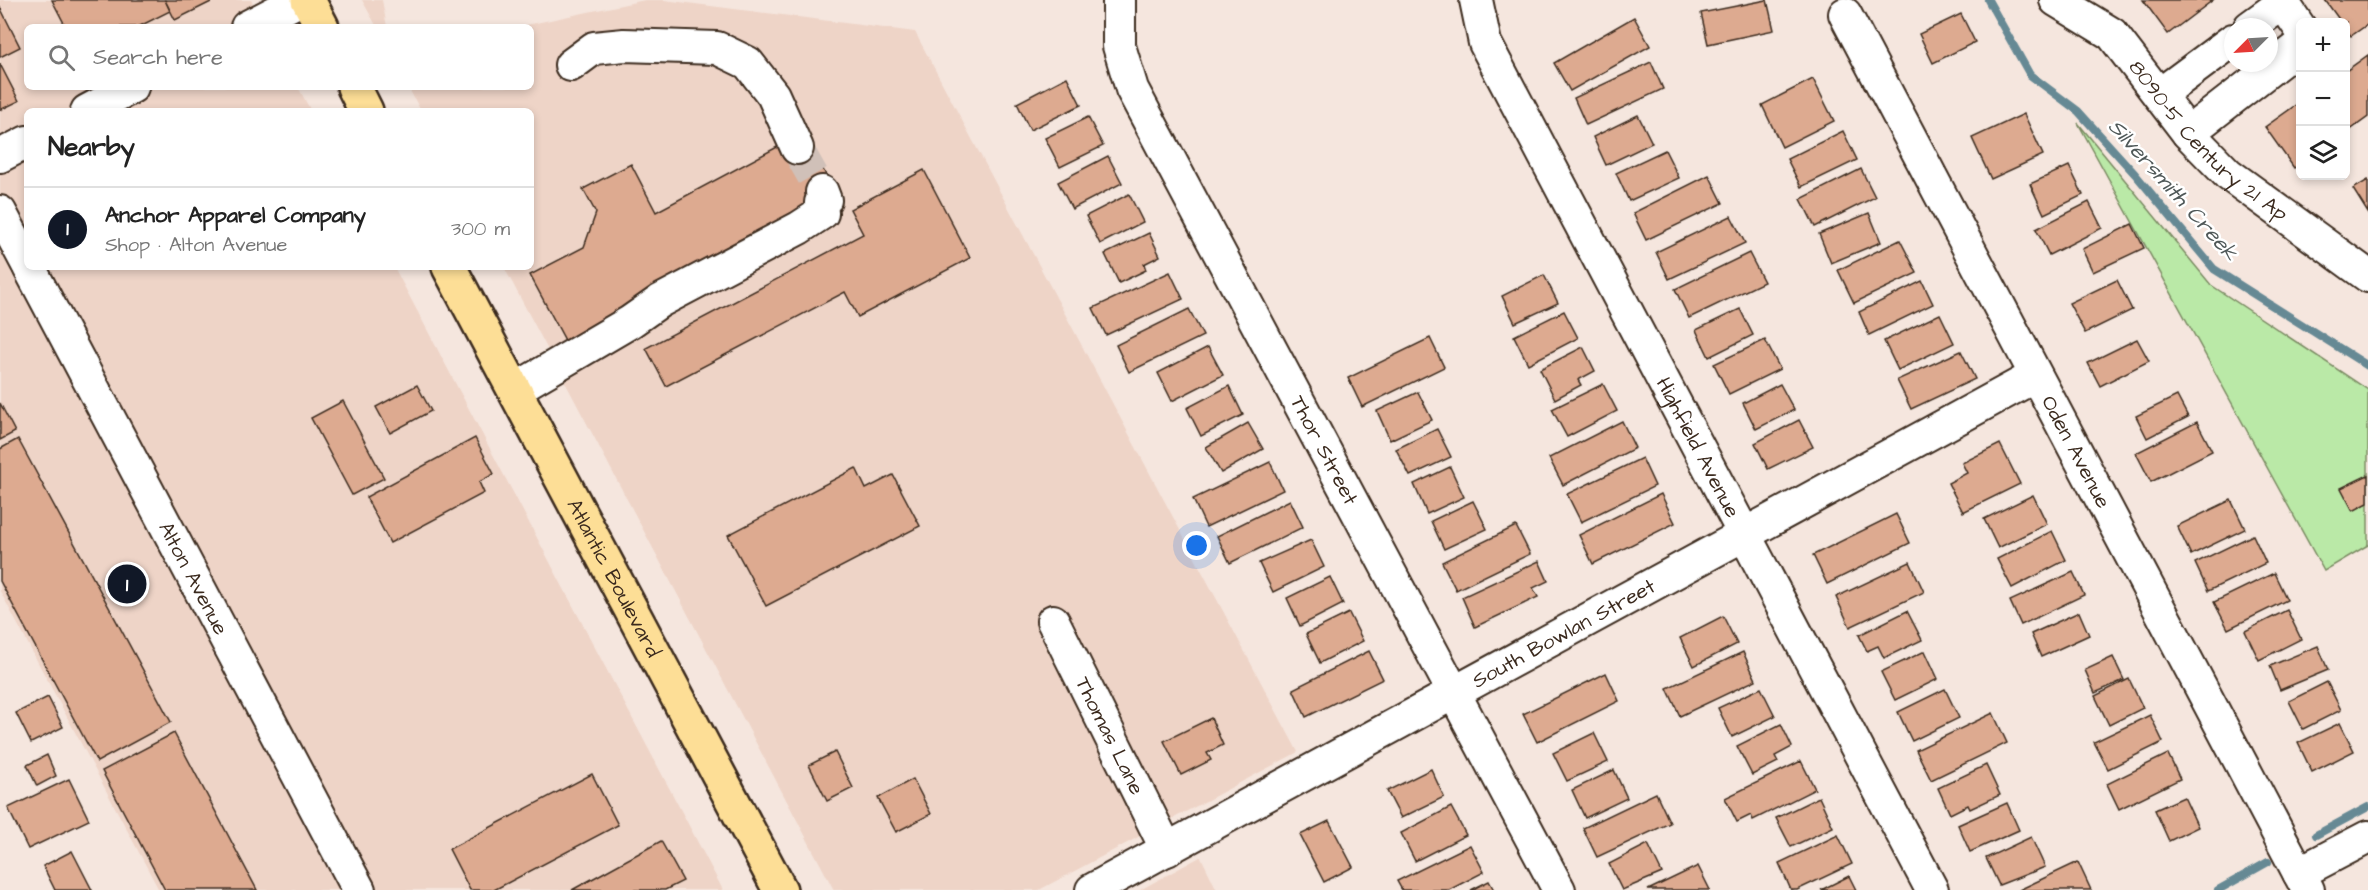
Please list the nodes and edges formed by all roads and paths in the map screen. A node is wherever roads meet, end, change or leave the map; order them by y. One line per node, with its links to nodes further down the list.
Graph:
1 (299, 0): 9 (street)
2 (308, 0): 10 (main road)
3 (1119, 0): 33 (street, Thor Street)
4 (1476, 0): 31 (street, Highfield Avenue)
5 (2056, 0): 16 (street, 8090-5 Century 21 Ap)
6 (1845, 14): 29 (street, Oden Avenue)
7 (2262, 18): 8 (street)
8 (2296, 21)
9 (253, 24)
10 (320, 24)
11 (2224, 47): 16 (street)
12 (2296, 50): 19 (street)
13 (571, 64): 21 (street)
14 (126, 90): 17 (street)
15 (356, 90): 18 (main road)
16 (2159, 95): 19 (street, 8090-5 Century 21 Ap)
17 (93, 108)
18 (364, 108)
19 (2188, 133): 28 (street, 8090-5 Century 21 Ap)
20 (24, 144): 22 (street)
21 (798, 148)
22 (0, 156)
23 (822, 192): 30 (street)
24 (0, 212): 25 (street)
25 (24, 257)
26 (31, 270): 37 (street, Alton Avenue)
27 (451, 270): 30 (main road, Atlantic Boulevard)
28 (2368, 276)
29 (2035, 376): 31 (street, South Bowlan Street); 36 (street, Oden Avenue)
30 (514, 390): 38 (main road, Atlantic Boulevard)
31 (1746, 536): 33 (street, South Bowlan Street); 41 (street, Highfield Avenue)
32 (1053, 621): 35 (street, Thomas Lane)
33 (1454, 692): 35 (street, South Bowlan Street); 40 (street, Thor Street)
34 (2368, 837): 36 (street)
35 (1167, 850): 39 (street, South Bowlan Street)
36 (2304, 881)
37 (359, 890)
38 (780, 890)
39 (1092, 890)
40 (1559, 890)
41 (1932, 890)

